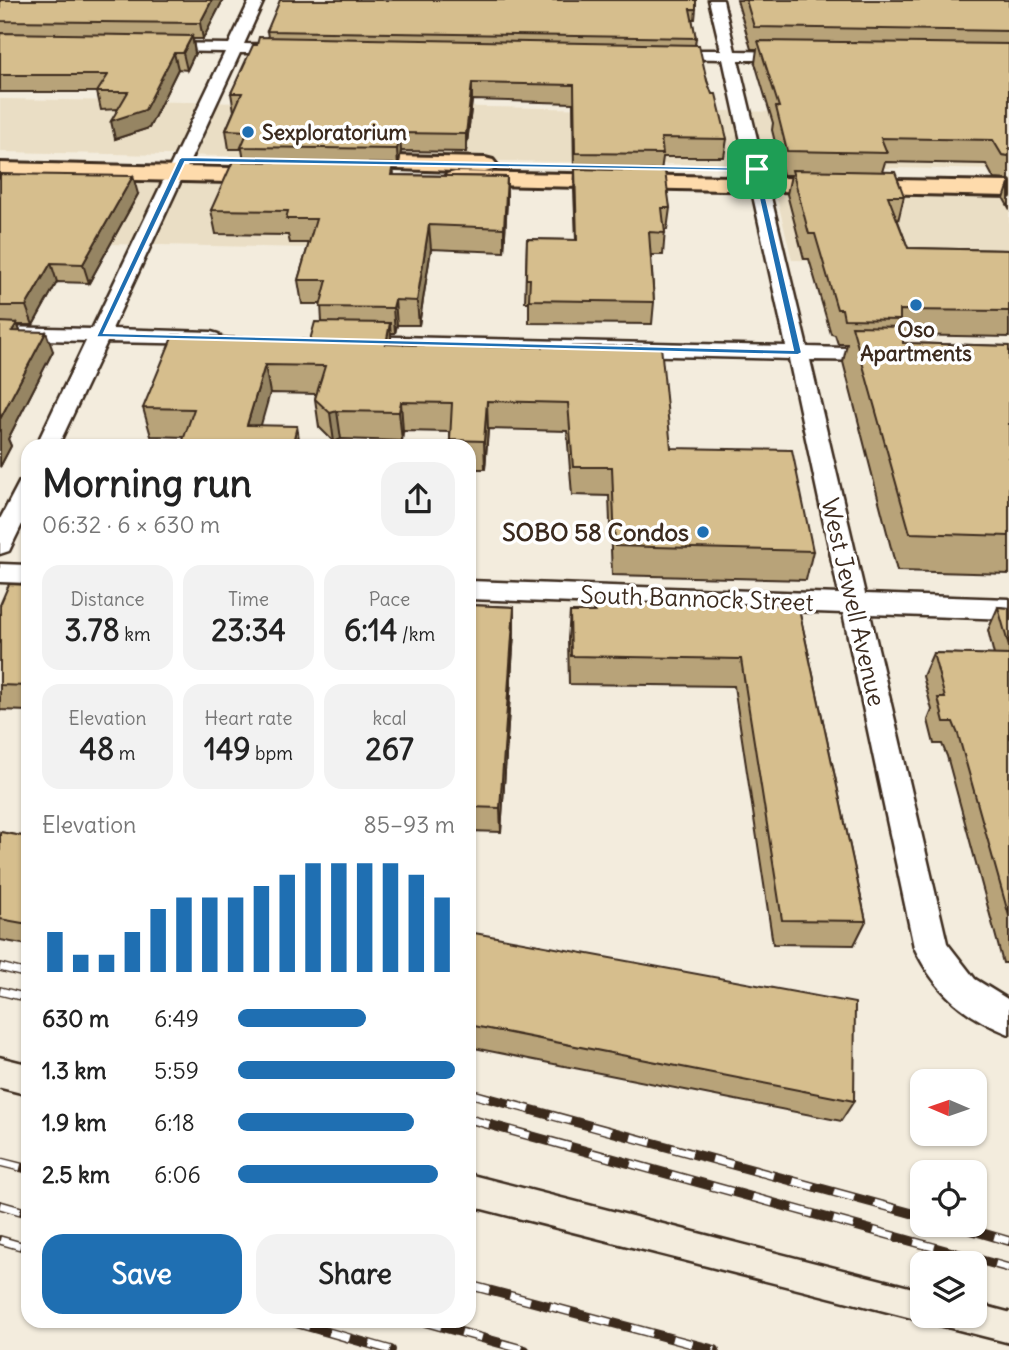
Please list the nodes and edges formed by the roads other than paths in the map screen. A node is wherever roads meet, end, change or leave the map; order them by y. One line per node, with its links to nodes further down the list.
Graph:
1 (257, 0): 4 (street)
2 (716, 0): 7 (street, West Jewell Avenue)
3 (138, 46): 4 (street)
4 (234, 48): 5 (street); 10 (street)
5 (307, 50)
6 (650, 54): 7 (street)
7 (729, 55): 8 (street); 15 (street, West Jewell Avenue)
8 (802, 56)
9 (0, 156): 10 (main road)
10 (179, 167): 11 (main road); 13 (main road); 18 (street)
11 (296, 169)
12 (323, 169): 15 (main road)
13 (0, 170)
14 (1009, 174): 15 (main road)
15 (758, 177): 16 (main road); 21 (street, West Jewell Avenue)
16 (1009, 189)
17 (0, 333): 18 (street)
18 (99, 336): 19 (street); 23 (street)
19 (225, 339)
20 (337, 342): 21 (street)
21 (798, 353): 22 (street); 29 (street, West Jewell Avenue)
22 (907, 355)
23 (50, 439)
24 (21, 501): 25 (street)
25 (0, 545)
26 (0, 573): 27 (street)
27 (21, 574)
28 (476, 590): 29 (street, South Bannock Street)
29 (854, 604): 30 (street, South Bannock Street); 31 (street, West Jewell Avenue)
30 (1009, 609)
31 (997, 1012)

